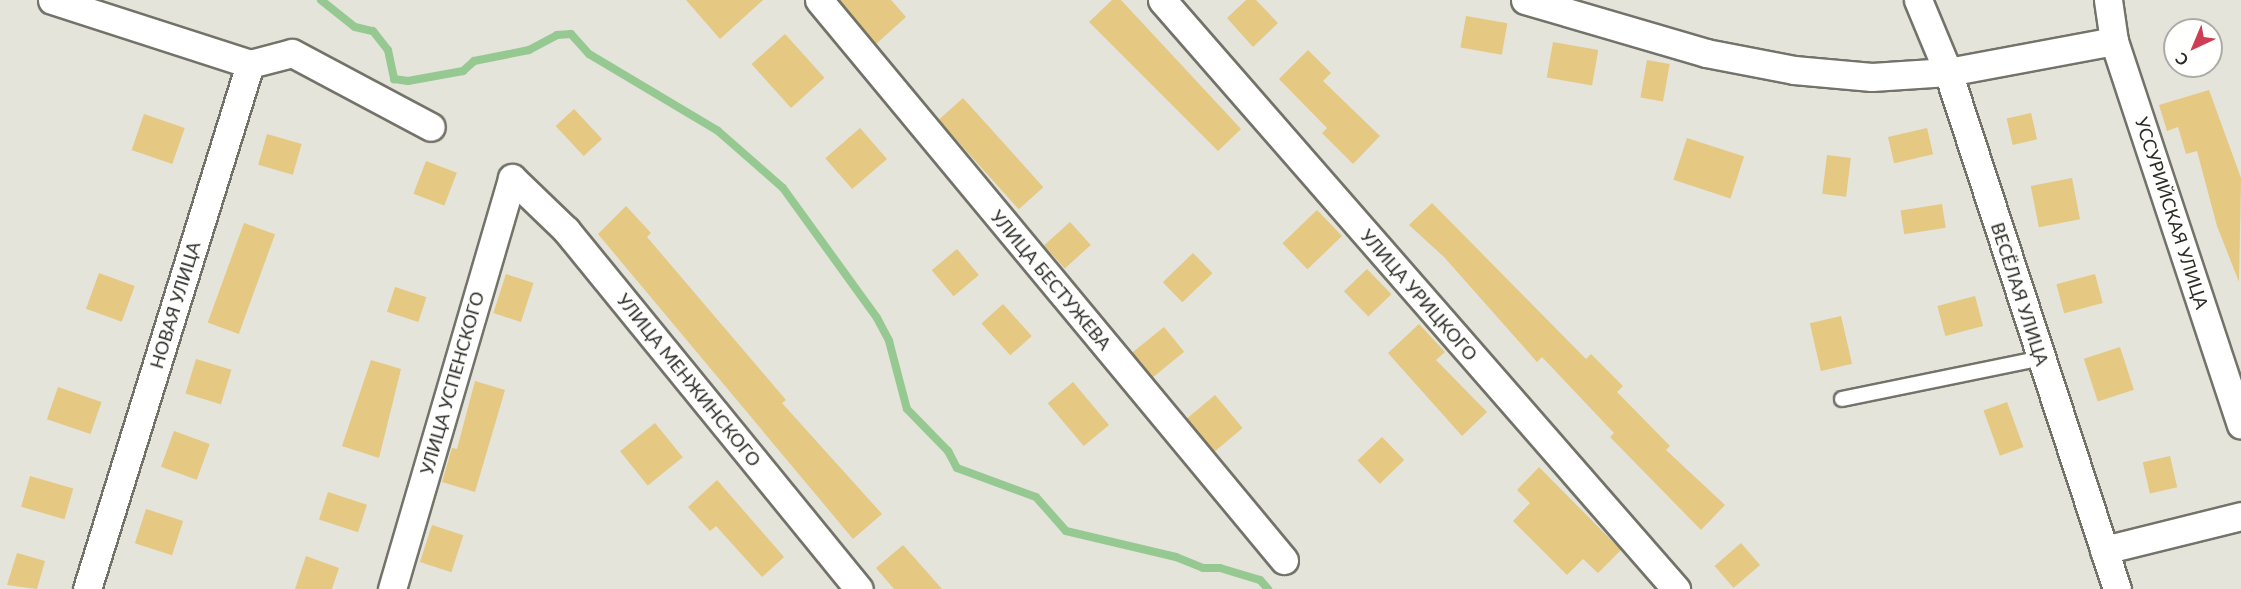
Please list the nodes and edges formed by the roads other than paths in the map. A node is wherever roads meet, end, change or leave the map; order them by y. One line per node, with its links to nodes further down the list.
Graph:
1 (52, 0): 8 (street)
2 (819, 0): 17 (street, УЛИЦА БЕСТУЖЕВА)
3 (1162, 0): 21 (street, УЛИЦА УРИЦКОГО)
4 (1525, 0): 9 (street)
5 (1918, 0): 9 (street, ВЕСЁЛАЯ УЛИЦА)
6 (2108, 0): 7 (street, УССУРИЙСКАЯ УЛИЦА)
7 (2114, 41): 9 (street); 14 (street, УССУРИЙСКАЯ УЛИЦА)
8 (250, 64): 10 (street); 18 (street, НОВАЯ УЛИЦА)
9 (1948, 72): 12 (street, ВЕСЁЛАЯ УЛИЦА)
10 (431, 127)
11 (512, 177): 19 (street, УЛИЦА УСПЕНСКОГО); 20 (street, УЛИЦА МЕНЖИНСКОГО)
12 (2041, 358): 13 (lane); 16 (street, ВЕСЁЛАЯ УЛИЦА)
13 (1842, 399)
14 (2241, 425)
15 (2241, 516): 16 (street)
16 (2104, 550): 22 (street, ВЕСЁЛАЯ УЛИЦА)
17 (1284, 560)
18 (87, 589)
19 (392, 589)
20 (859, 589)
21 (1676, 589)
22 (2117, 589)

